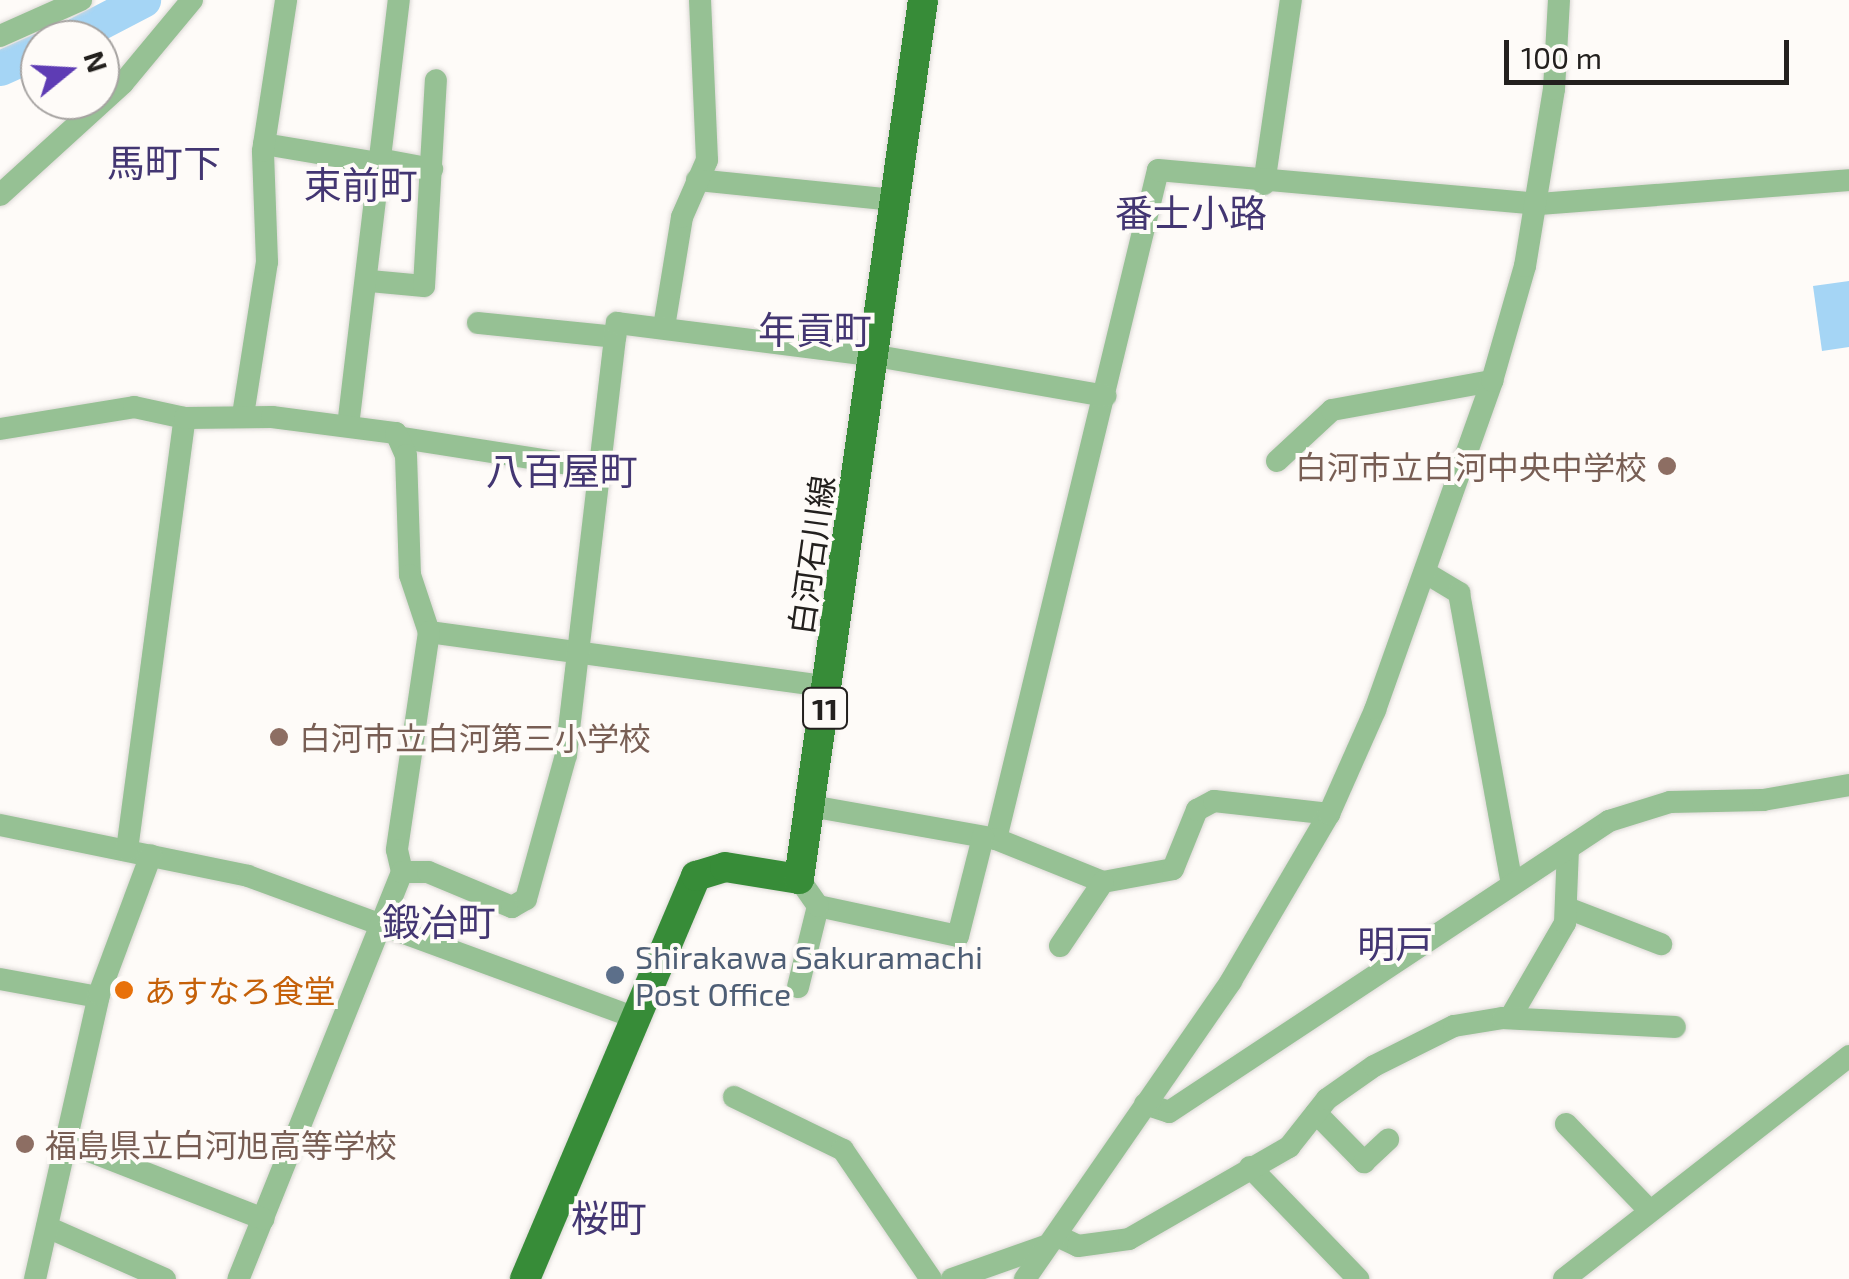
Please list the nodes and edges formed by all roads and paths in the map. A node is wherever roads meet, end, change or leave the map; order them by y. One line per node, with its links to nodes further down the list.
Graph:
1 (81, 0): 9 (street)
2 (192, 0): 17 (street)
3 (286, 0): 11 (street)
4 (399, 0): 12 (street)
5 (700, 0): 14 (street)
6 (923, 0): 18 (main road, 白河石川線 / 11)
7 (1292, 0): 16 (street)
8 (1559, 0): 19 (street)
9 (0, 36)
10 (436, 80): 13 (street)
11 (264, 144): 12 (street); 27 (street)
12 (384, 162): 13 (street); 20 (street)
13 (432, 169): 20 (street)
14 (697, 180): 18 (street); 22 (street)
15 (1849, 180): 19 (street)
16 (1264, 184): 19 (street); 26 (street)
17 (0, 195)
18 (894, 200): 24 (main road, 白河石川線 / 11)
19 (1538, 204): 25 (street)
20 (370, 282): 29 (street)
21 (478, 323): 23 (street)
22 (664, 327): 23 (street); 24 (street)
23 (615, 337): 33 (street)
24 (871, 355): 26 (street); 37 (main road, 白河石川線 / 11)
25 (1492, 381): 32 (street); 34 (street)
26 (1105, 396): 42 (street)
27 (243, 415): 28 (street); 29 (street)
28 (185, 418): 30 (street); 44 (street)
29 (348, 426): 31 (street)
30 (0, 429)
31 (403, 438): 33 (street); 35 (street)
32 (1277, 462)
33 (602, 469): 36 (street)
34 (1426, 573): 40 (street); 49 (street)
35 (429, 632): 36 (street); 46 (street)
36 (578, 650): 37 (street); 46 (street)
37 (828, 686): 39 (main road, 白河石川線 / 11)
38 (1849, 785): 43 (street)
39 (810, 806): 42 (street); 47 (main road, 白河石川線 / 11)
40 (1329, 814): 48 (street); 63 (street)
41 (0, 825): 44 (street)
42 (990, 838): 48 (street); 50 (street)
43 (1568, 848): 49 (street); 51 (street)
44 (126, 850): 45 (street)
45 (151, 855): 52 (street); 57 (street)
46 (402, 872): 52 (street)
47 (799, 878): 50 (street); 58 (main road)
48 (1102, 882): 54 (street)
49 (1512, 884): 63 (street)
50 (818, 906): 56 (street)
51 (1567, 908): 53 (street); 59 (street)
52 (382, 922): 58 (street); 70 (street)
53 (1661, 944)
54 (1060, 946)
55 (0, 978): 57 (street)
56 (798, 987)
57 (98, 998): 67 (street)
58 (636, 1018): 76 (main road)
59 (1510, 1018): 60 (street); 64 (street)
60 (1675, 1026)
61 (1849, 1056): 69 (street)
62 (734, 1096): 77 (street)
63 (1145, 1104): 72 (street)
64 (1316, 1112): 66 (street); 68 (street)
65 (1566, 1124): 69 (street)
66 (1388, 1140)
67 (66, 1142): 70 (street); 71 (street)
68 (1250, 1167): 72 (street); 80 (street)
69 (1650, 1211): 81 (street)
70 (263, 1218): 75 (street)
71 (47, 1227): 73 (street); 74 (street)
72 (1051, 1241): 78 (street); 79 (street)
73 (35, 1279)
74 (165, 1279)
75 (238, 1279)
76 (525, 1279)
77 (932, 1279)
78 (952, 1279)
79 (1025, 1279)
80 (1358, 1279)
81 (1564, 1279)

